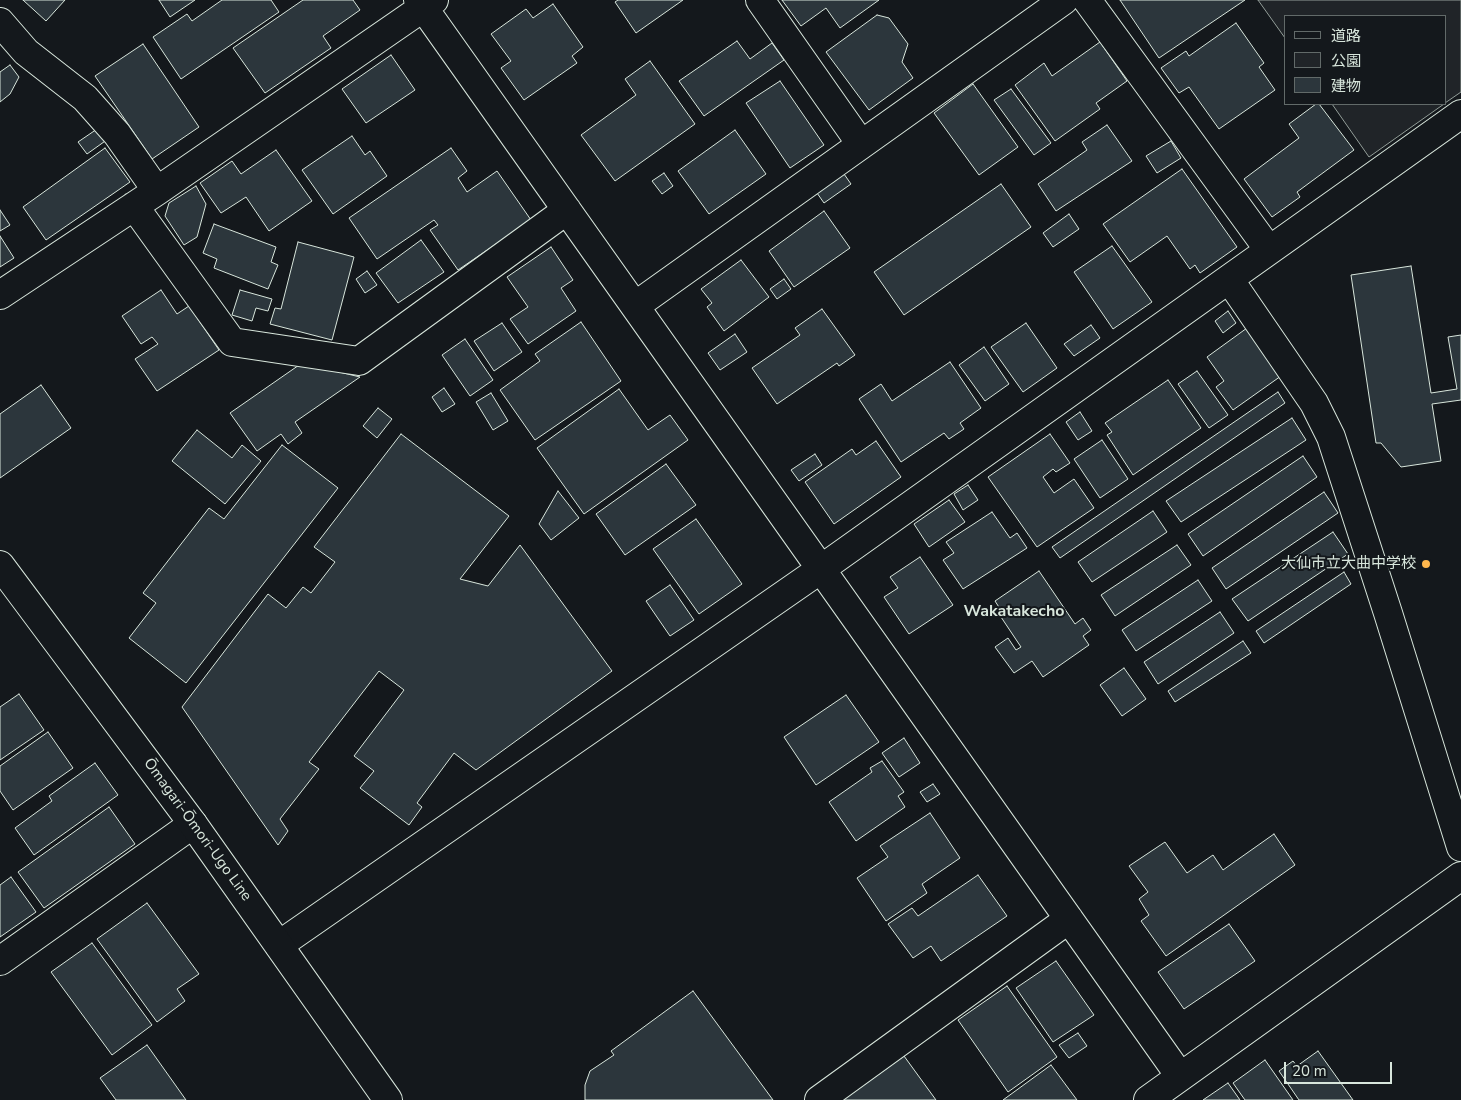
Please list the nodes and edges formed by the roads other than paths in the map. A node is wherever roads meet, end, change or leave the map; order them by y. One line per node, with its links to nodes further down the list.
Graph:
1 (760, 0): 8 (street)
2 (1064, 0): 8 (street)
3 (1087, 0): 12 (street)
4 (425, 3): 9 (street); 11 (street)
5 (0, 22): 9 (street)
6 (1461, 114): 7 (street)
7 (1450, 132): 12 (street)
8 (861, 144): 15 (street)
9 (157, 191): 10 (street)
10 (134, 206): 11 (street); 14 (street)
11 (567, 210): 15 (street)
12 (1269, 250): 13 (street)
13 (1229, 279): 17 (street); 19 (street)
14 (0, 295)
15 (635, 306): 17 (street)
16 (0, 564): 18 (street, Ōmagari-Ōmori-Ugo Line)
17 (821, 569): 21 (street); 22 (street)
18 (194, 824): 22 (street, Ōmagari-Ōmori-Ugo Line); 23 (street)
19 (1461, 848)
20 (1461, 876): 24 (street)
21 (1069, 919): 24 (street); 26 (street)
22 (279, 946): 25 (street, Ōmagari-Ōmori-Ugo Line)
23 (0, 961)
24 (1163, 1092)
25 (388, 1100)
26 (819, 1100)

